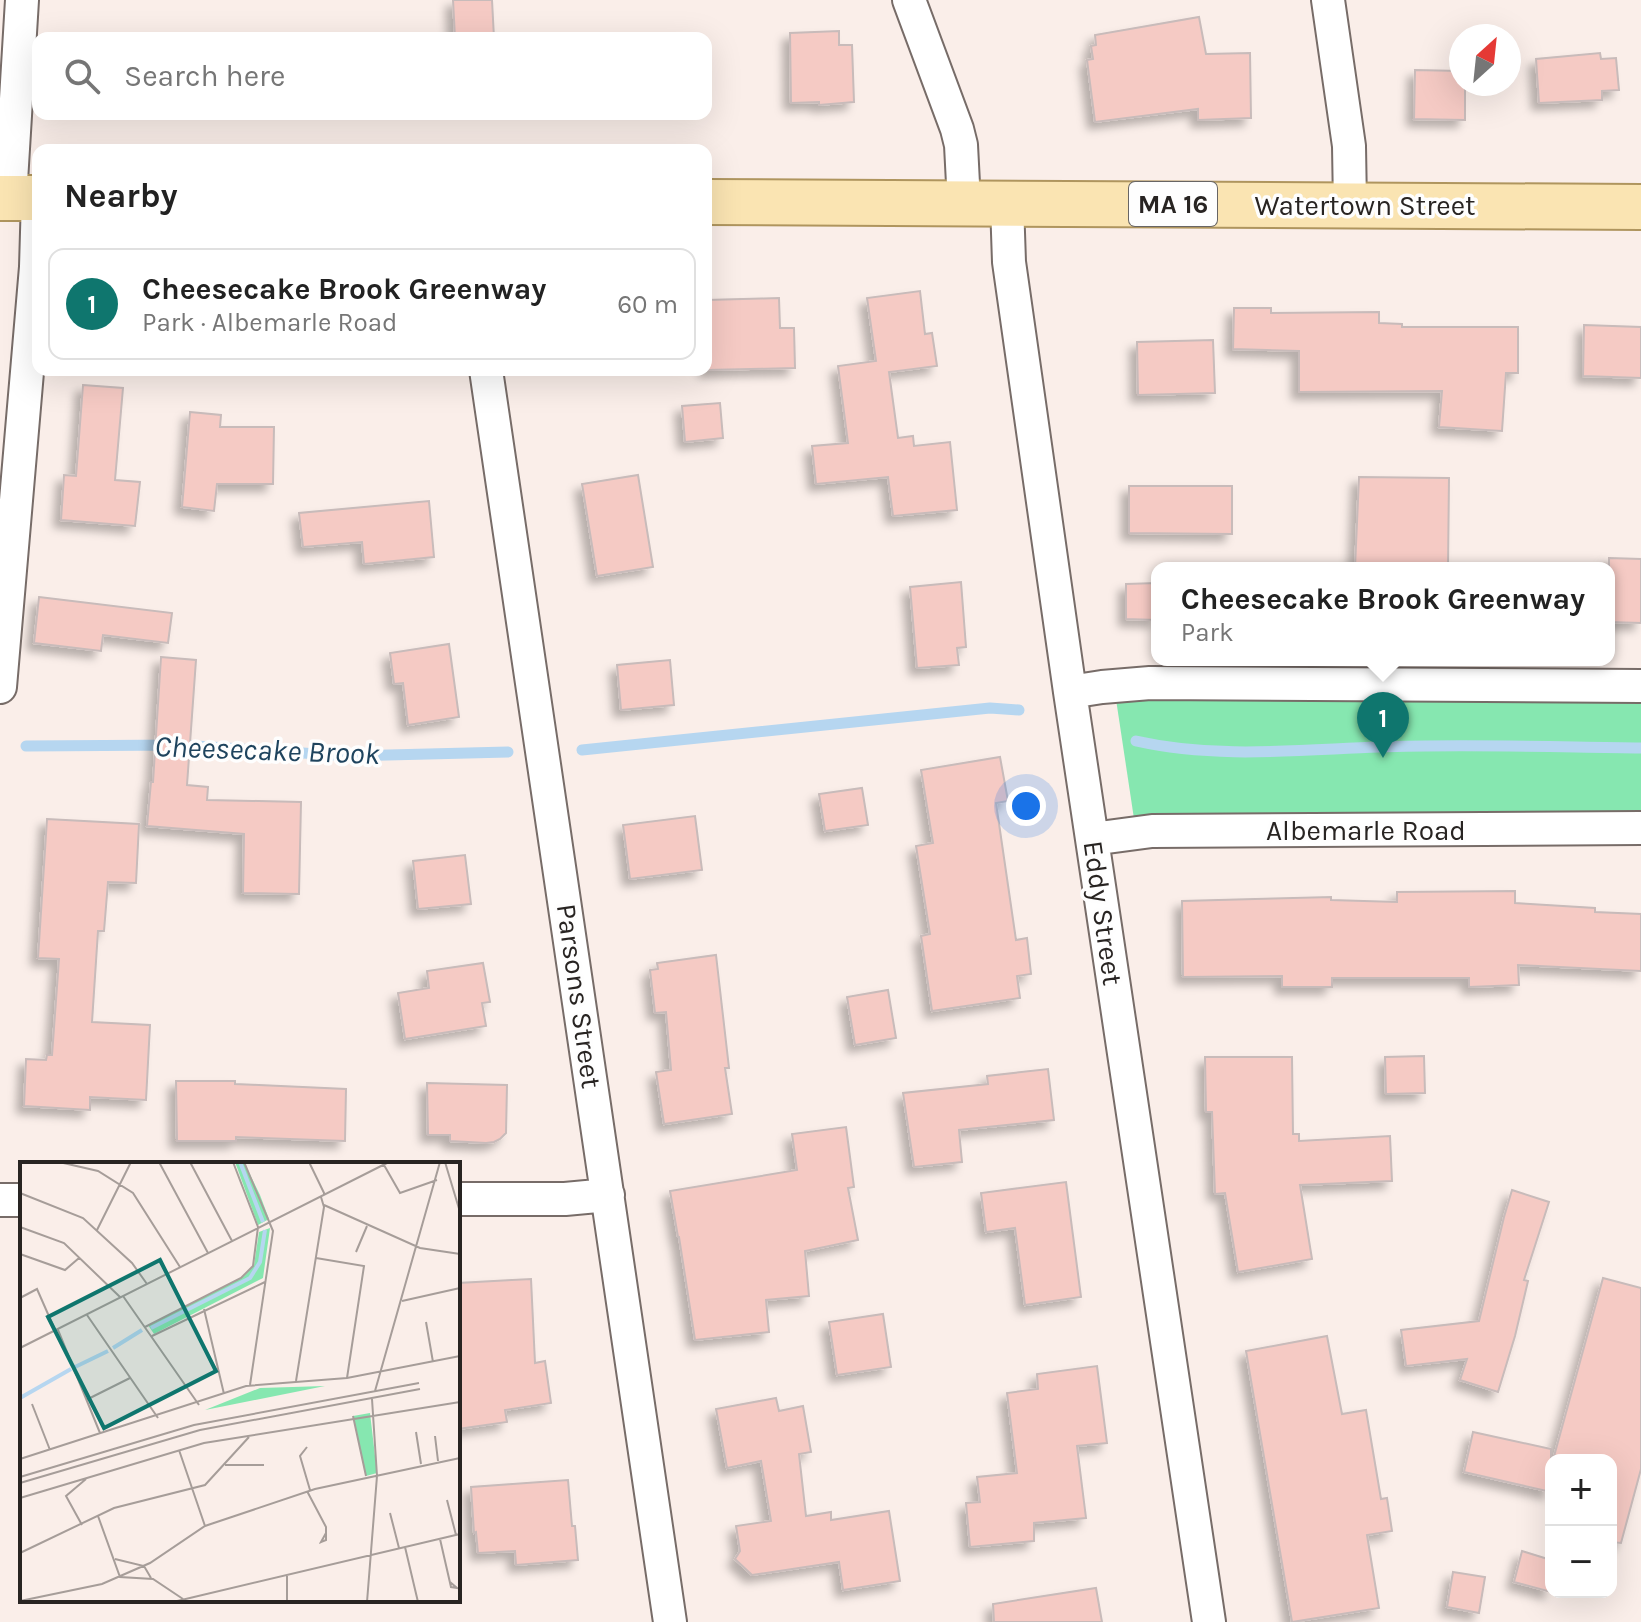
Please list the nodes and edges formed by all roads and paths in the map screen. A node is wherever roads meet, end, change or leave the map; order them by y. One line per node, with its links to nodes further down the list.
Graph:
1 (22, 0): 4 (street)
2 (909, 0): 6 (street)
3 (1328, 0): 8 (street)
4 (22, 198): 10 (street)
5 (712, 202): 6 (main road, Watertown Street / MA 16)
6 (964, 203): 7 (main road, Watertown Street / MA 16)
7 (1007, 203): 8 (main road, Watertown Street / MA 16); 15 (street, Eddy Street)
8 (1350, 205): 9 (main road, Watertown Street / MA 16)
9 (1641, 207)
10 (32, 263)
11 (32, 318): 14 (street)
12 (487, 376): 18 (street, Parsons Street)
13 (1641, 686): 15 (street)
14 (0, 687)
15 (1070, 692): 17 (street, Eddy Street)
16 (1641, 828): 17 (street, Albemarle Road)
17 (1092, 839): 21 (street, Eddy Street)
18 (608, 1195): 19 (street); 20 (street, Parsons Street)
19 (460, 1199)
20 (670, 1622)
21 (1209, 1622)

